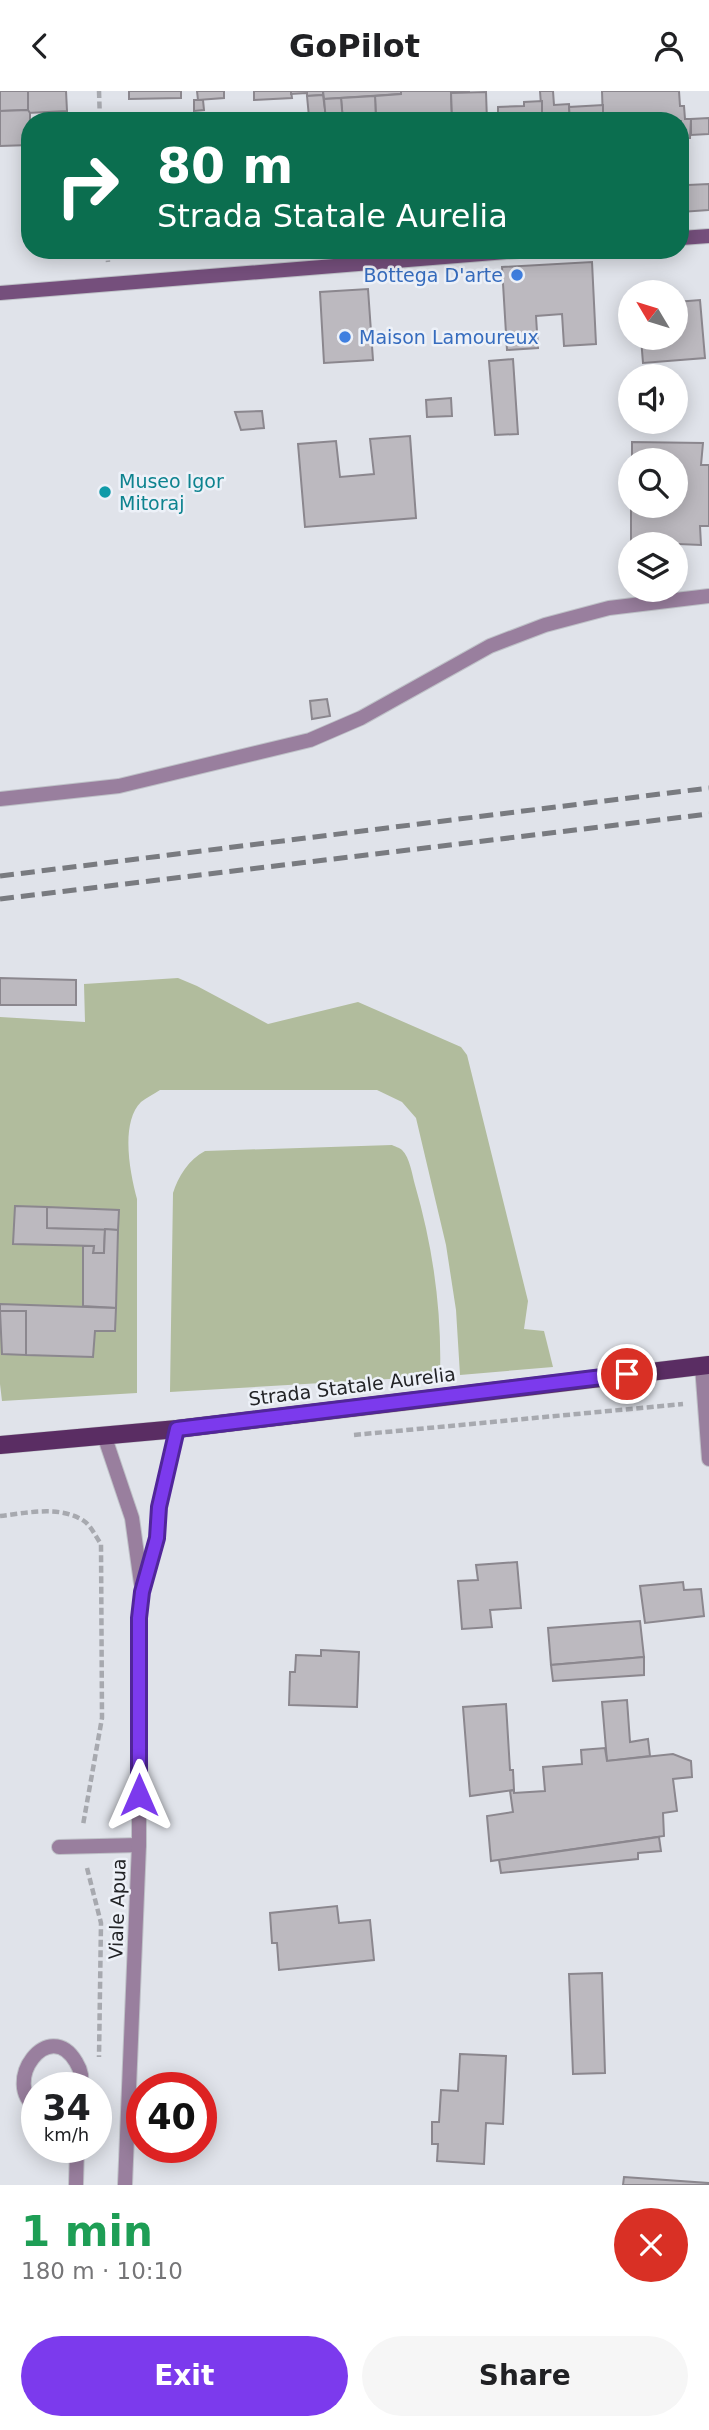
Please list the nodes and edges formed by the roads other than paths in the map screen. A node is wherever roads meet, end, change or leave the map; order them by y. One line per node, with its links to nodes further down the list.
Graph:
1 (709, 236): 2 (main road)
2 (689, 237)
3 (420, 259): 4 (main road)
4 (0, 293)
5 (709, 596): 6 (street)
6 (0, 799)
7 (706, 1365): 8 (main road, Strada Statale Aurelia); 11 (street)
8 (177, 1429): 9 (main road, Strada Statale Aurelia); 12 (street, Viale Apua)
9 (104, 1435): 10 (main road, Strada Statale Aurelia); 12 (street, Viale Apua)
10 (0, 1445)
11 (709, 1459)
12 (142, 1592): 13 (street, Viale Apua)
13 (139, 1845): 14 (street); 19 (street, Viale Apua)
14 (59, 1847)
15 (80, 2072): 16 (street)
16 (21, 2092)
17 (77, 2163): 18 (street)
18 (76, 2185)
19 (125, 2185)

